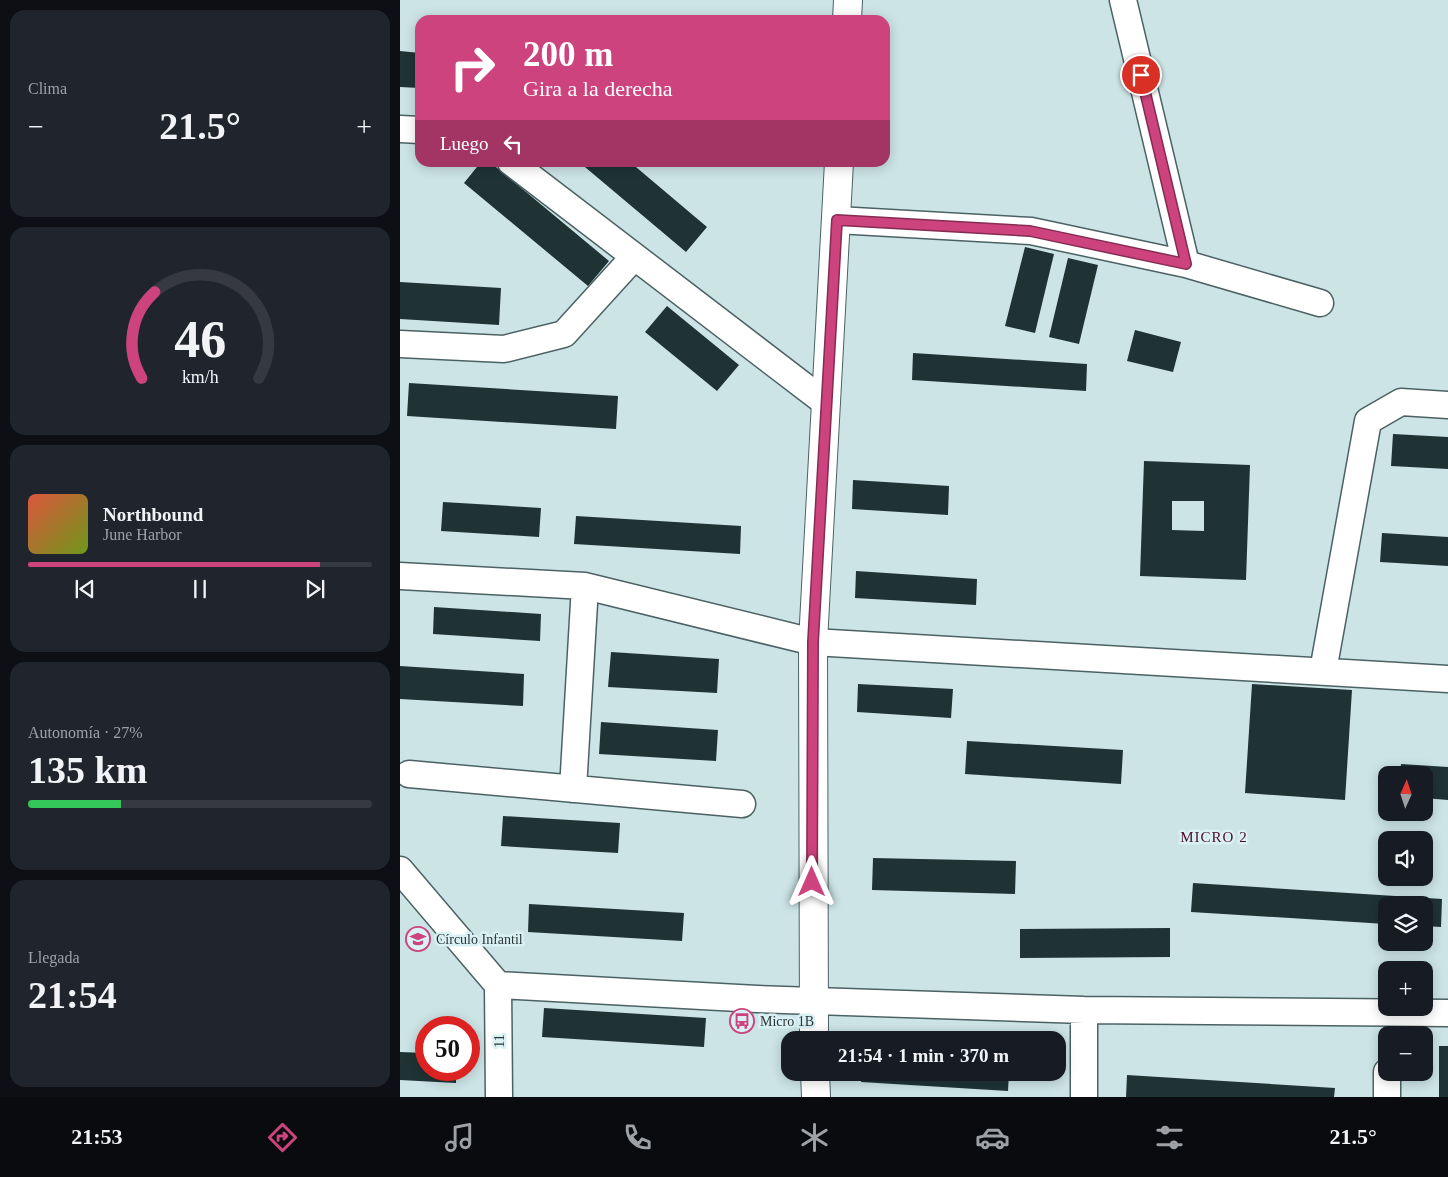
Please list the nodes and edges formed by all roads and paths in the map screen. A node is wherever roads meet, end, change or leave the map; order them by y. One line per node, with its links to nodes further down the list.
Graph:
1 (848, 0): 3 (main road)
2 (1122, 0): 10 (street)
3 (847, 15)
4 (400, 129): 5 (street)
5 (415, 130)
6 (517, 167): 9 (street)
7 (840, 167): 8 (main road)
8 (837, 220): 10 (street); 13 (main road)
9 (634, 257): 12 (street); 13 (street)
10 (1186, 264): 11 (street)
11 (1320, 303)
12 (400, 344)
13 (826, 403): 17 (main road)
14 (1448, 405): 18 (street)
15 (400, 576): 16 (street)
16 (585, 586): 17 (street); 21 (street)
17 (813, 642): 18 (street); 25 (main road)
18 (1323, 671): 19 (street)
19 (1448, 679)
20 (409, 774): 21 (street)
21 (573, 789): 22 (street)
22 (742, 804)
23 (400, 870): 24 (street)
24 (498, 985): 25 (street); 32 (street, 11)
25 (812, 1001): 26 (street); 29 (main road)
26 (1084, 1010): 28 (street); 34 (street)
27 (1448, 1013): 28 (street)
28 (1386, 1024)
29 (814, 1031)
30 (815, 1081): 33 (main road)
31 (1387, 1081): 35 (street)
32 (499, 1097)
33 (816, 1097)
34 (1084, 1097)
35 (1387, 1097)

